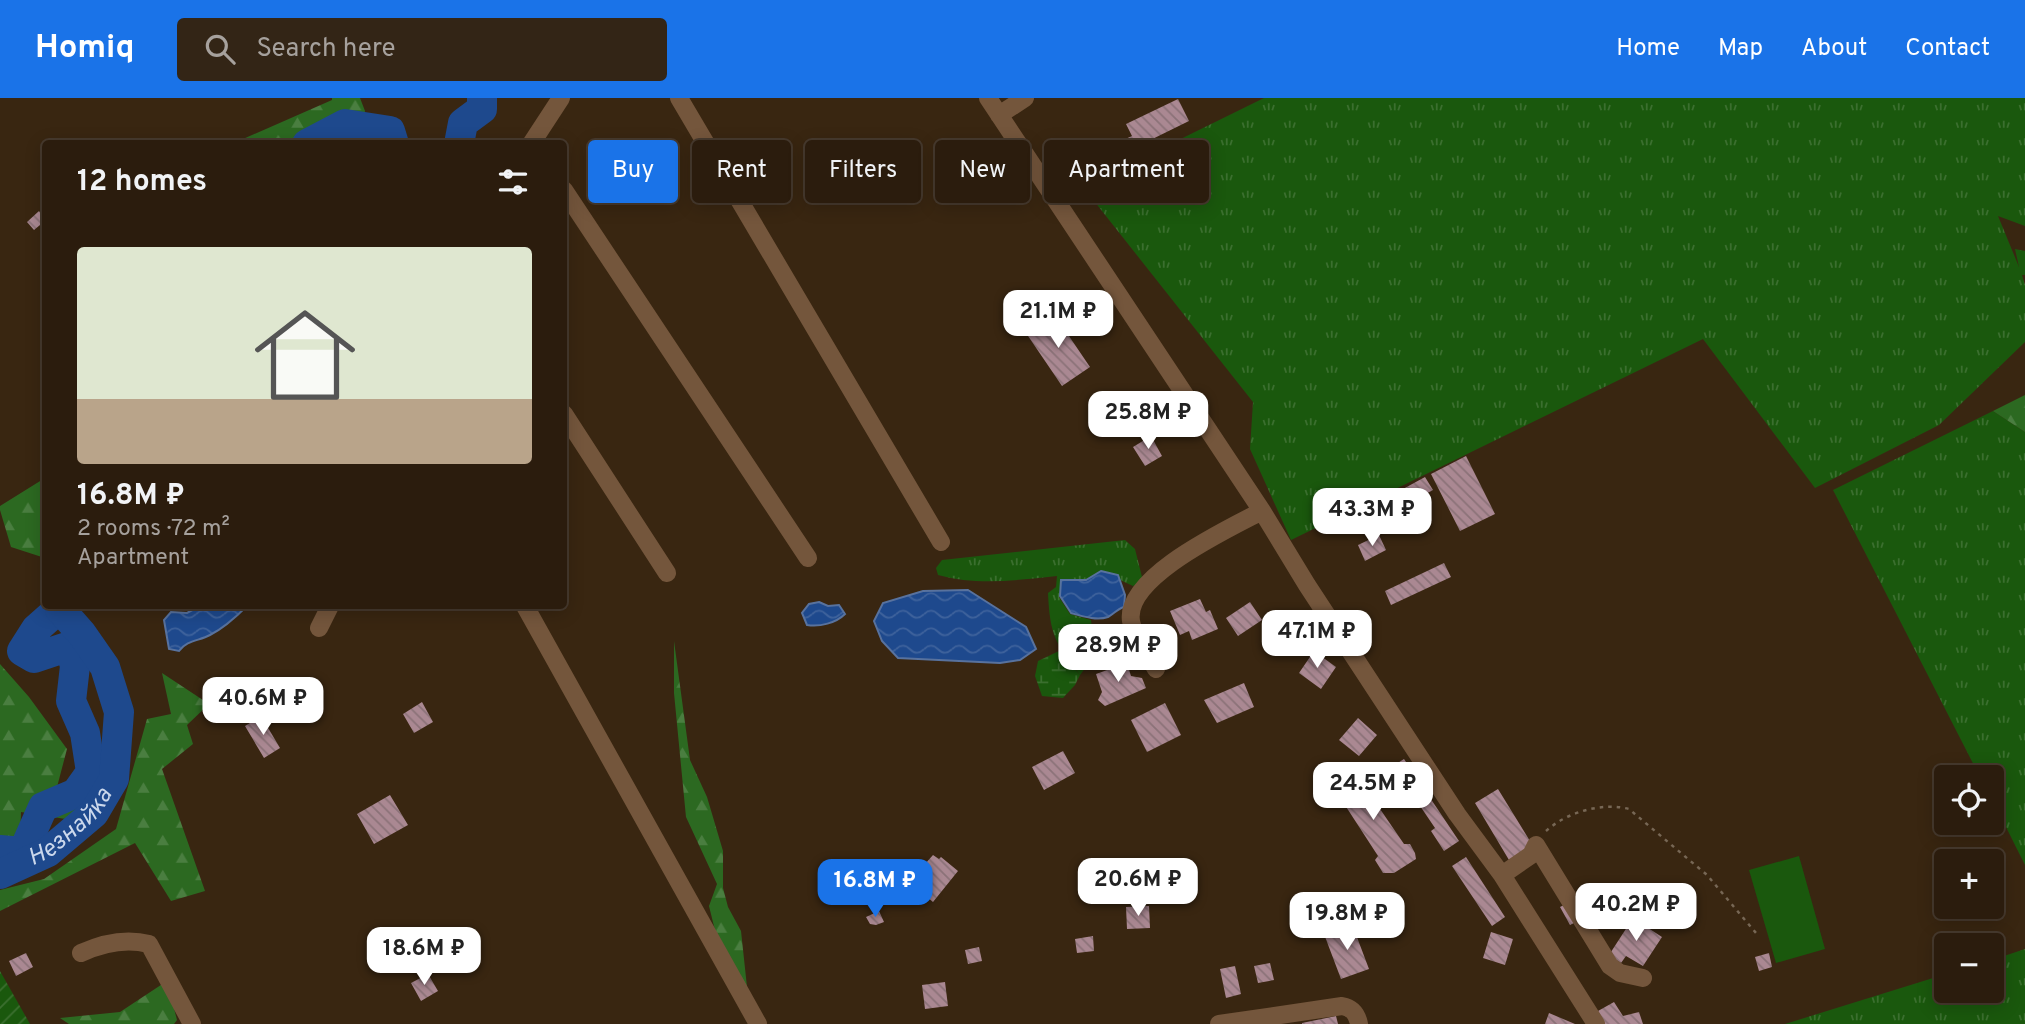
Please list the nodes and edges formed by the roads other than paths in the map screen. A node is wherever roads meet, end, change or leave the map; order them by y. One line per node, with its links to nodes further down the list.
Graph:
1 (561, 98): 6 (street)
2 (679, 98): 10 (street)
3 (988, 98): 5 (street)
4 (1025, 98): 5 (street)
5 (999, 115): 9 (street)
6 (534, 140)
7 (567, 195): 11 (street)
8 (567, 419): 12 (street)
9 (1262, 511): 16 (street); 17 (street)
10 (941, 542)
11 (808, 558)
12 (667, 573)
13 (328, 609): 15 (street)
14 (527, 609): 21 (street)
15 (319, 628)
16 (1156, 669)
17 (1502, 875): 19 (street); 24 (street)
18 (81, 953): 20 (street)
19 (1643, 978)
20 (191, 1024)
21 (758, 1024)
22 (1219, 1024): 23 (street)
23 (1360, 1024)
24 (1596, 1024)

